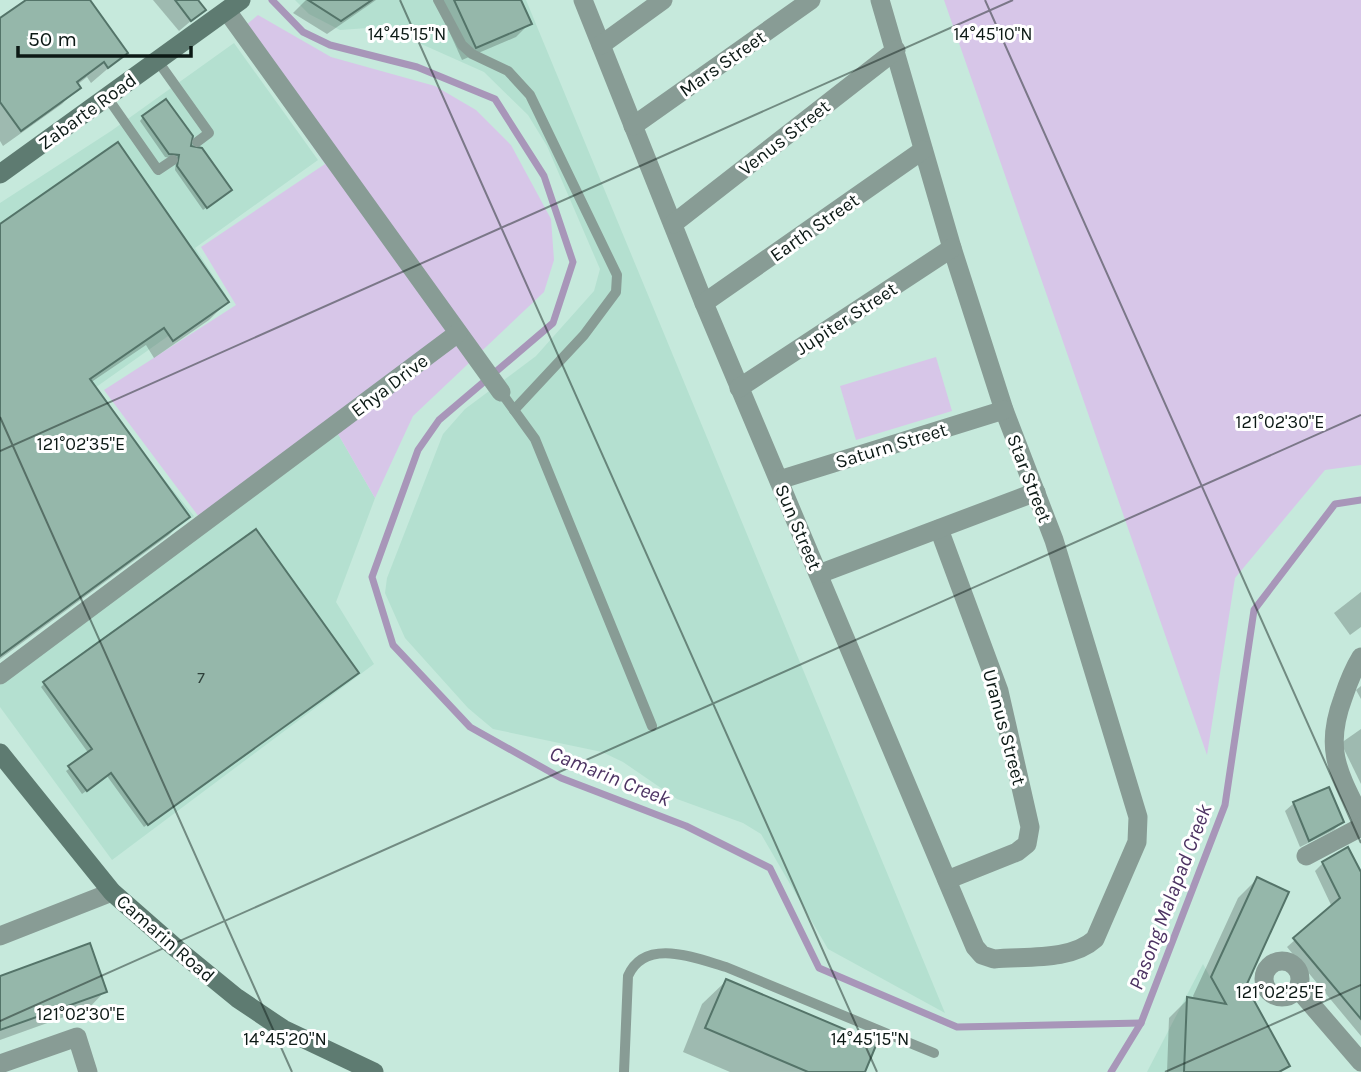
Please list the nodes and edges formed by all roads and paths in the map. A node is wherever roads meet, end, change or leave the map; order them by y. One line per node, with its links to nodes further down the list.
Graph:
1 (438, 0): 22 (lane)
2 (583, 0): 7 (street, Sun Street)
3 (663, 0): 7 (street)
4 (811, 0): 11 (street, Mars Street)
5 (880, 0): 8 (street, Star Street)
6 (234, 5): 9 (main road, Zabarte Road); 19 (street)
7 (601, 46): 11 (street, Sun Street)
8 (896, 50): 13 (street, Star Street); 16 (street, Venus Street)
9 (157, 60): 10 (main road, Zabarte Road); 12 (lane)
10 (107, 97): 14 (lane); 15 (main road, Zabarte Road)
11 (633, 126): 16 (street, Sun Street)
12 (197, 142)
13 (923, 150): 17 (street, Star Street); 18 (street, Earth Street)
14 (173, 160)
15 (0, 174)
16 (673, 224): 18 (street, Sun Street)
17 (952, 248): 20 (street, Jupiter Street); 23 (street, Star Street)
18 (704, 303): 20 (street, Sun Street)
19 (458, 333): 21 (street); 29 (street, Ehya Drive)
20 (739, 387): 24 (street, Sun Street)
21 (501, 392): 22 (lane)
22 (514, 410): 30 (lane)
23 (1004, 410): 24 (street, Saturn Street); 25 (street, Star Street)
24 (779, 480): 27 (street, Sun Street)
25 (1036, 492): 26 (street); 38 (street, Star Street)
26 (939, 529): 27 (street); 35 (street, Uranus Street)
27 (819, 575): 35 (street, Sun Street)
28 (1361, 657): 32 (street)
29 (0, 675)
30 (652, 726)
31 (0, 753): 36 (main road, Camarin Road)
32 (1361, 818)
33 (1361, 827): 34 (street)
34 (1306, 856)
35 (947, 880): 38 (street, Sun Street)
36 (112, 892): 37 (street); 44 (main road, Camarin Road)
37 (0, 936)
38 (1084, 949)
39 (1298, 989): 41 (street)
40 (934, 1053): 45 (lane)
41 (1361, 1062)
42 (0, 1064): 43 (street)
43 (88, 1072)
44 (374, 1072)
45 (624, 1072)

